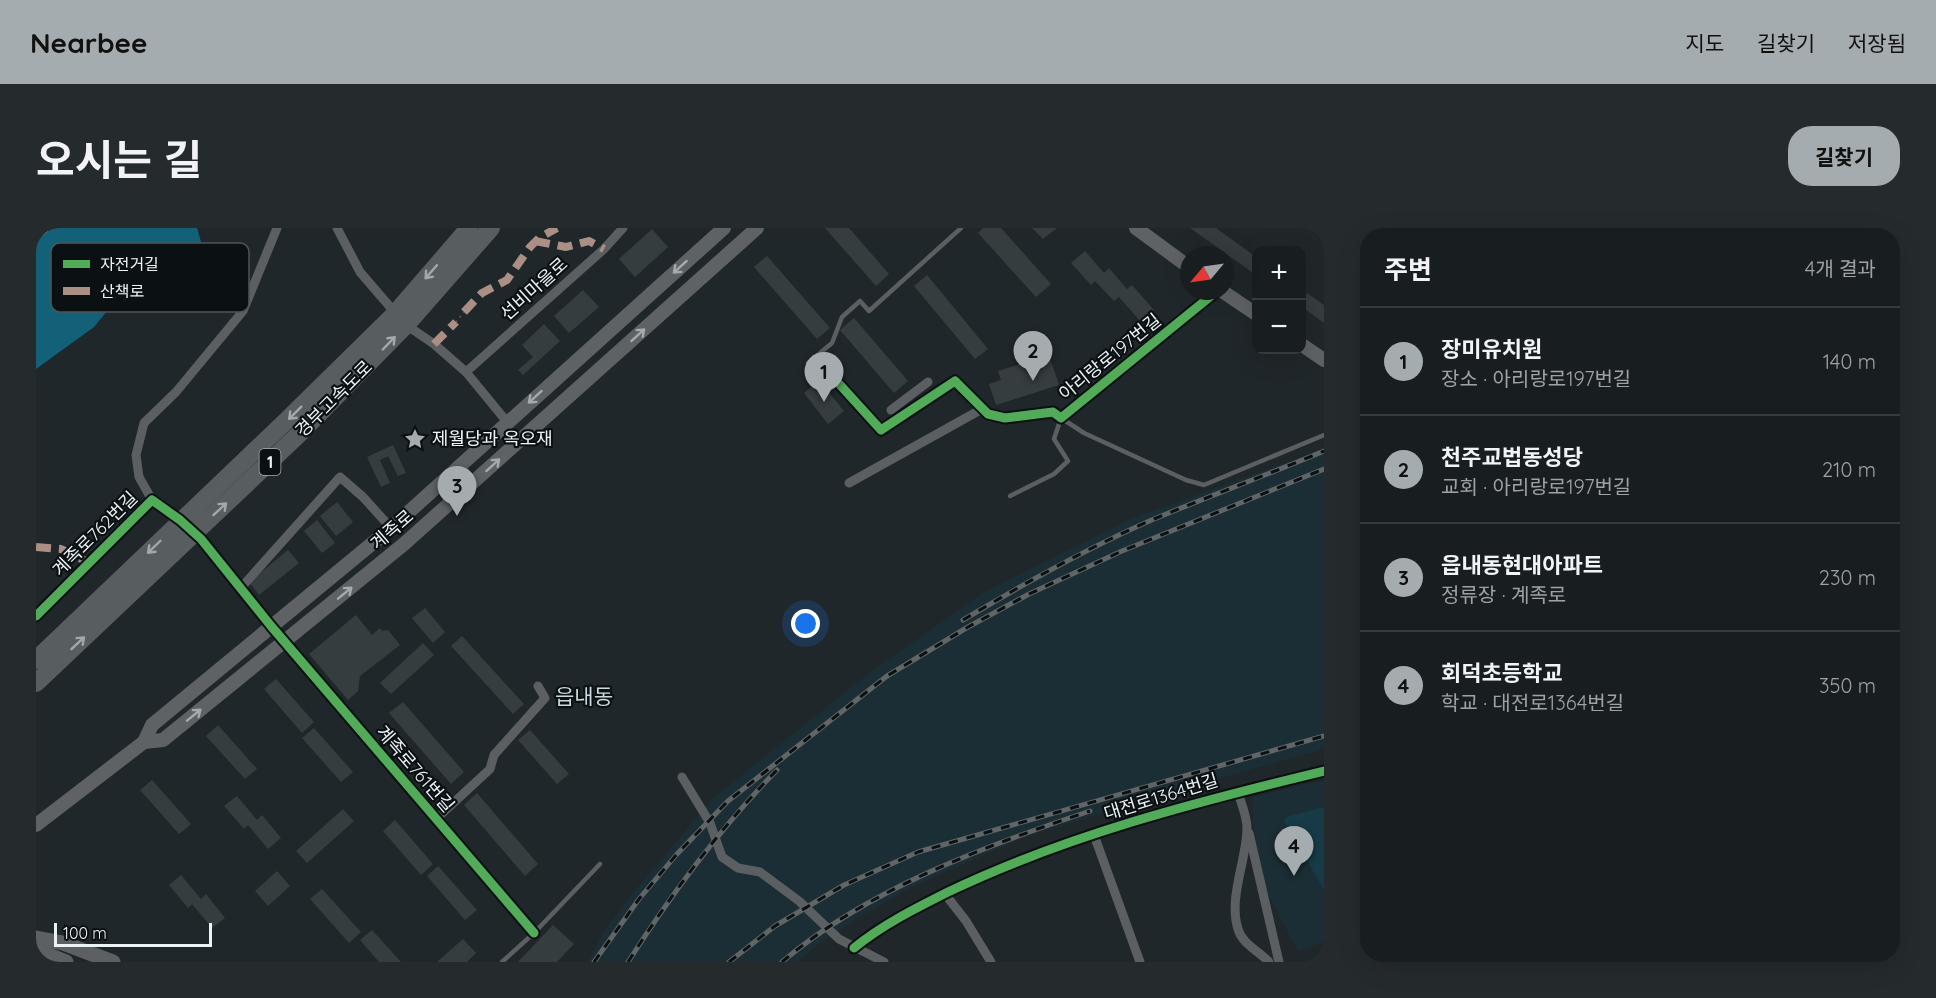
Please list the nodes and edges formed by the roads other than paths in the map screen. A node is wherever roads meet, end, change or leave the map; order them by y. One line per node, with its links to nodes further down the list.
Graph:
1 (277, 228): 11 (street, 계족로762번길)
2 (337, 228): 14 (street)
3 (469, 228): 39 (highway, 경부고속도로 / 1, one-way to 39)
4 (490, 228): 40 (highway, 경부고속도로 / 1, one-way to 4)
5 (623, 228): 22 (street, 선비마을로)
6 (724, 228): 27 (main road, 계족로, one-way to 27)
7 (756, 228): 38 (main road, 계족로, one-way to 7)
8 (961, 228): 20 (lane)
9 (1142, 230): 10 (main road)
10 (1180, 260)
11 (249, 296)
12 (1234, 299): 15 (main road)
13 (1206, 300): 26 (street, 아리랑로197번길)
14 (391, 308)
15 (1252, 311)
16 (242, 312): 31 (street, 계족로762번길)
17 (412, 329): 22 (street)
18 (1306, 348): 19 (main road)
19 (1324, 360)
20 (808, 363)
21 (822, 365): 24 (street)
22 (466, 372): 27 (street)
23 (928, 382): 25 (street)
24 (982, 409): 26 (street, 아리랑로197번길); 29 (street)
25 (891, 410)
26 (1061, 418): 28 (lane); 30 (lane)
27 (507, 422): 33 (main road, 계족로)
28 (1324, 435)
29 (849, 483)
30 (1010, 496)
31 (152, 500): 32 (street, 계족로762번길); 36 (street, 계족로762번길)
32 (180, 520)
33 (391, 528): 35 (street); 37 (main road, 계족로)
34 (201, 539): 35 (street)
35 (240, 589): 37 (street)
36 (36, 616)
37 (271, 626): 38 (street, 계족로761번길); 42 (main road, 계족로)
38 (285, 642): 42 (main road, 계족로, one-way to 38); 46 (street, 계족로761번길)
39 (36, 660)
40 (36, 683)
41 (538, 686): 46 (street)
42 (144, 742): 47 (main road, 계족로)
43 (1324, 771): 45 (street)
44 (682, 777): 54 (street)
45 (1238, 792): 48 (street, 대전로1364번길); 49 (street, 대전로1364번길)
46 (436, 819): 52 (street, 계족로761번길)
47 (36, 825)
48 (1247, 827): 62 (street, 대전로1364번길); 63 (street)
49 (1094, 835): 51 (street, 대전로1364번길); 61 (street)
50 (600, 864): 52 (lane)
51 (945, 894): 54 (street, 대전로1364번길); 60 (street)
52 (534, 933): 58 (lane)
53 (36, 938): 57 (main road)
54 (854, 948): 59 (street)
55 (36, 950): 56 (main road)
56 (66, 962)
57 (113, 962)
58 (502, 962)
59 (884, 962)
60 (991, 962)
61 (1140, 962)
62 (1269, 962)
63 (1279, 962)

